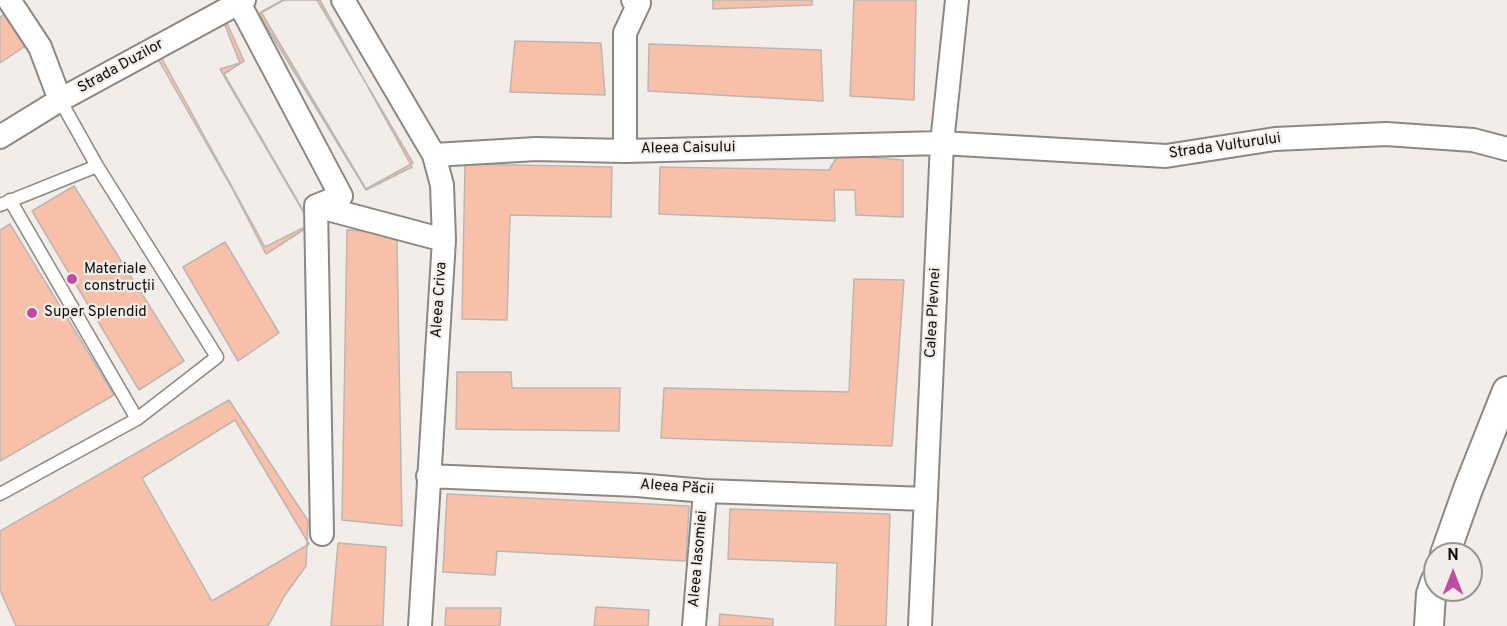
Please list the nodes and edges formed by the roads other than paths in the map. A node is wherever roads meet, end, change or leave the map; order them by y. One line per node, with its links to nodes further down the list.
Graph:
1 (9, 0): 6 (street)
2 (343, 0): 11 (street, Aleea Criva)
3 (633, 0): 10 (street)
4 (957, 0): 8 (street, Calea Plevnei)
5 (241, 1): 6 (street, Strada Duzilor); 14 (street)
6 (60, 100): 7 (street, Strada Duzilor); 12 (lane)
7 (0, 137)
8 (942, 143): 9 (street, Strada Vulturului); 10 (street, Aleea Caisului); 21 (street, Calea Plevnei)
9 (1507, 149)
10 (626, 151): 11 (street, Aleea Caisului)
11 (434, 155): 15 (street, Aleea Criva)
12 (97, 166): 13 (lane); 17 (lane)
13 (5, 203): 17 (lane)
14 (316, 206): 15 (street); 22 (street)
15 (444, 240): 18 (street, Aleea Criva)
16 (1507, 391): 23 (street)
17 (137, 419): 20 (lane)
18 (428, 476): 19 (street, Aleea Păcii); 25 (street, Aleea Criva)
19 (705, 491): 21 (street, Aleea Păcii); 26 (street, Aleea Iasomiei)
20 (0, 494)
21 (926, 499): 27 (street, Calea Plevnei)
22 (322, 534)
23 (1449, 542)
24 (1430, 602): 28 (street)
25 (420, 626)
26 (694, 626)
27 (920, 626)
28 (1429, 626)

